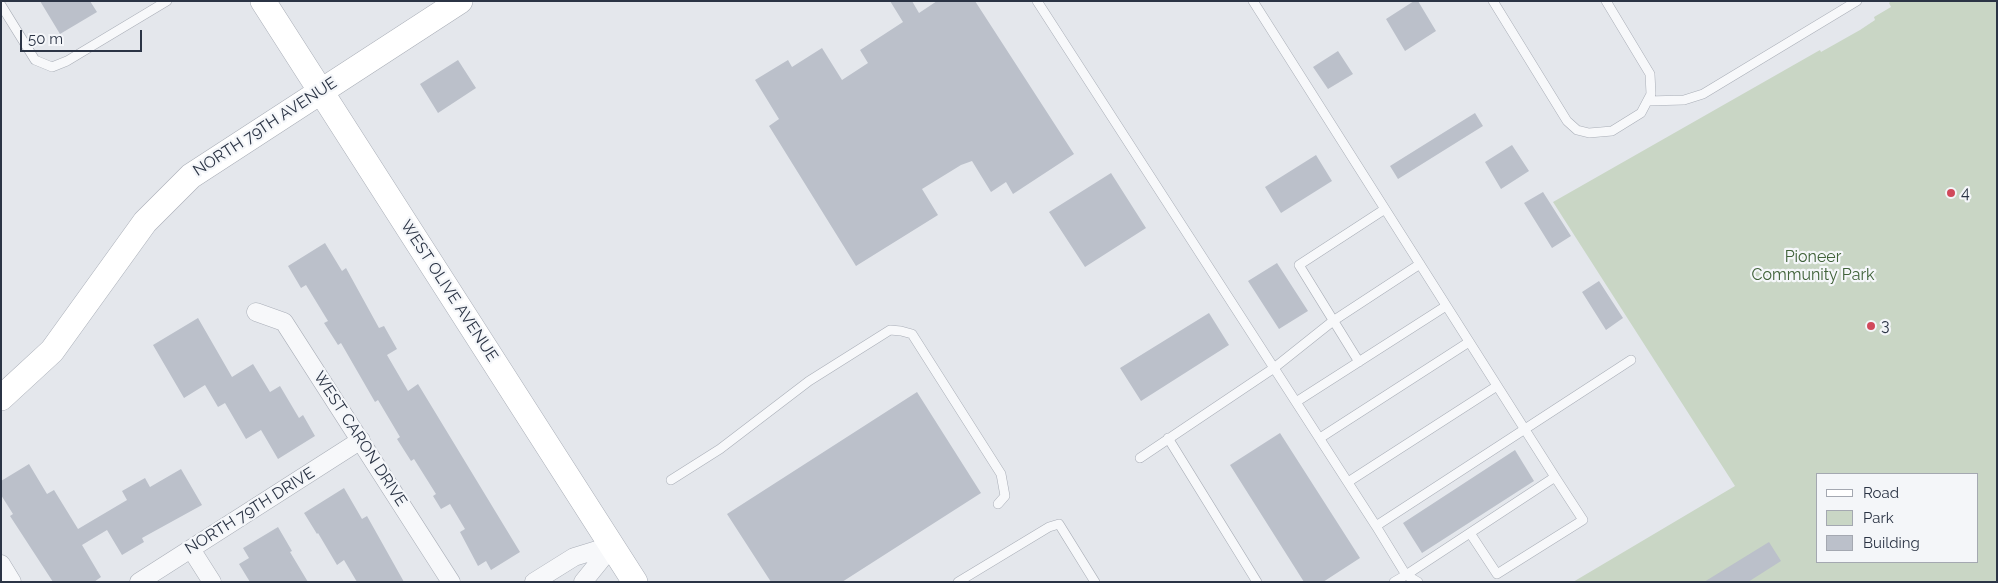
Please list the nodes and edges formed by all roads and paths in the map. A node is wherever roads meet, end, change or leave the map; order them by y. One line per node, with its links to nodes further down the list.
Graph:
1 (167, 1): 9 (lane)
2 (263, 1): 10 (main road, WEST OLIVE AVENUE)
3 (460, 1): 10 (main road, NORTH 79TH AVENUE)
4 (1037, 1): 20 (lane)
5 (1253, 1): 12 (lane)
6 (1493, 1): 11 (lane)
7 (1606, 1): 11 (lane)
8 (1857, 1): 11 (lane)
9 (1, 5)
10 (321, 90): 22 (main road, NORTH 79TH AVENUE); 35 (main road, WEST OLIVE AVENUE)
11 (1648, 101)
12 (1385, 209): 13 (lane); 16 (lane)
13 (1420, 264): 14 (lane); 16 (lane)
14 (1446, 306): 17 (lane); 19 (lane)
15 (256, 312): 27 (street, WEST CARON DRIVE)
16 (1334, 321): 19 (lane); 20 (lane)
17 (1469, 342): 21 (lane); 26 (lane)
18 (1631, 360): 24 (lane)
19 (1359, 362): 23 (lane)
20 (1274, 368): 23 (lane); 25 (lane)
21 (1497, 386): 24 (lane); 31 (lane)
22 (1, 398)
23 (1296, 402): 26 (lane)
24 (1525, 430): 29 (lane); 33 (lane)
25 (1168, 438): 28 (lane); 48 (lane)
26 (1320, 438): 31 (lane)
27 (362, 440): 36 (street, NORTH 79TH DRIVE); 43 (street, WEST CARON DRIVE)
28 (1140, 458)
29 (1555, 477): 34 (lane); 34 (lane)
30 (671, 480): 32 (lane)
31 (1348, 482): 33 (lane)
32 (998, 504)
33 (1376, 526): 38 (lane)
34 (1470, 533): 38 (lane)
35 (612, 546): 44 (street); 45 (street); 46 (main road, WEST OLIVE AVENUE)
36 (191, 549): 41 (street, NORTH 79TH DRIVE); 42 (street)
37 (1, 564): 40 (street)
38 (1406, 574): 49 (lane); 50 (lane)
39 (964, 580): 47 (lane)
40 (12, 582)
41 (139, 582)
42 (212, 582)
43 (451, 582)
44 (534, 582)
45 (583, 582)
46 (635, 582)
47 (1095, 582)
48 (1258, 582)
49 (1394, 582)
50 (1418, 582)

